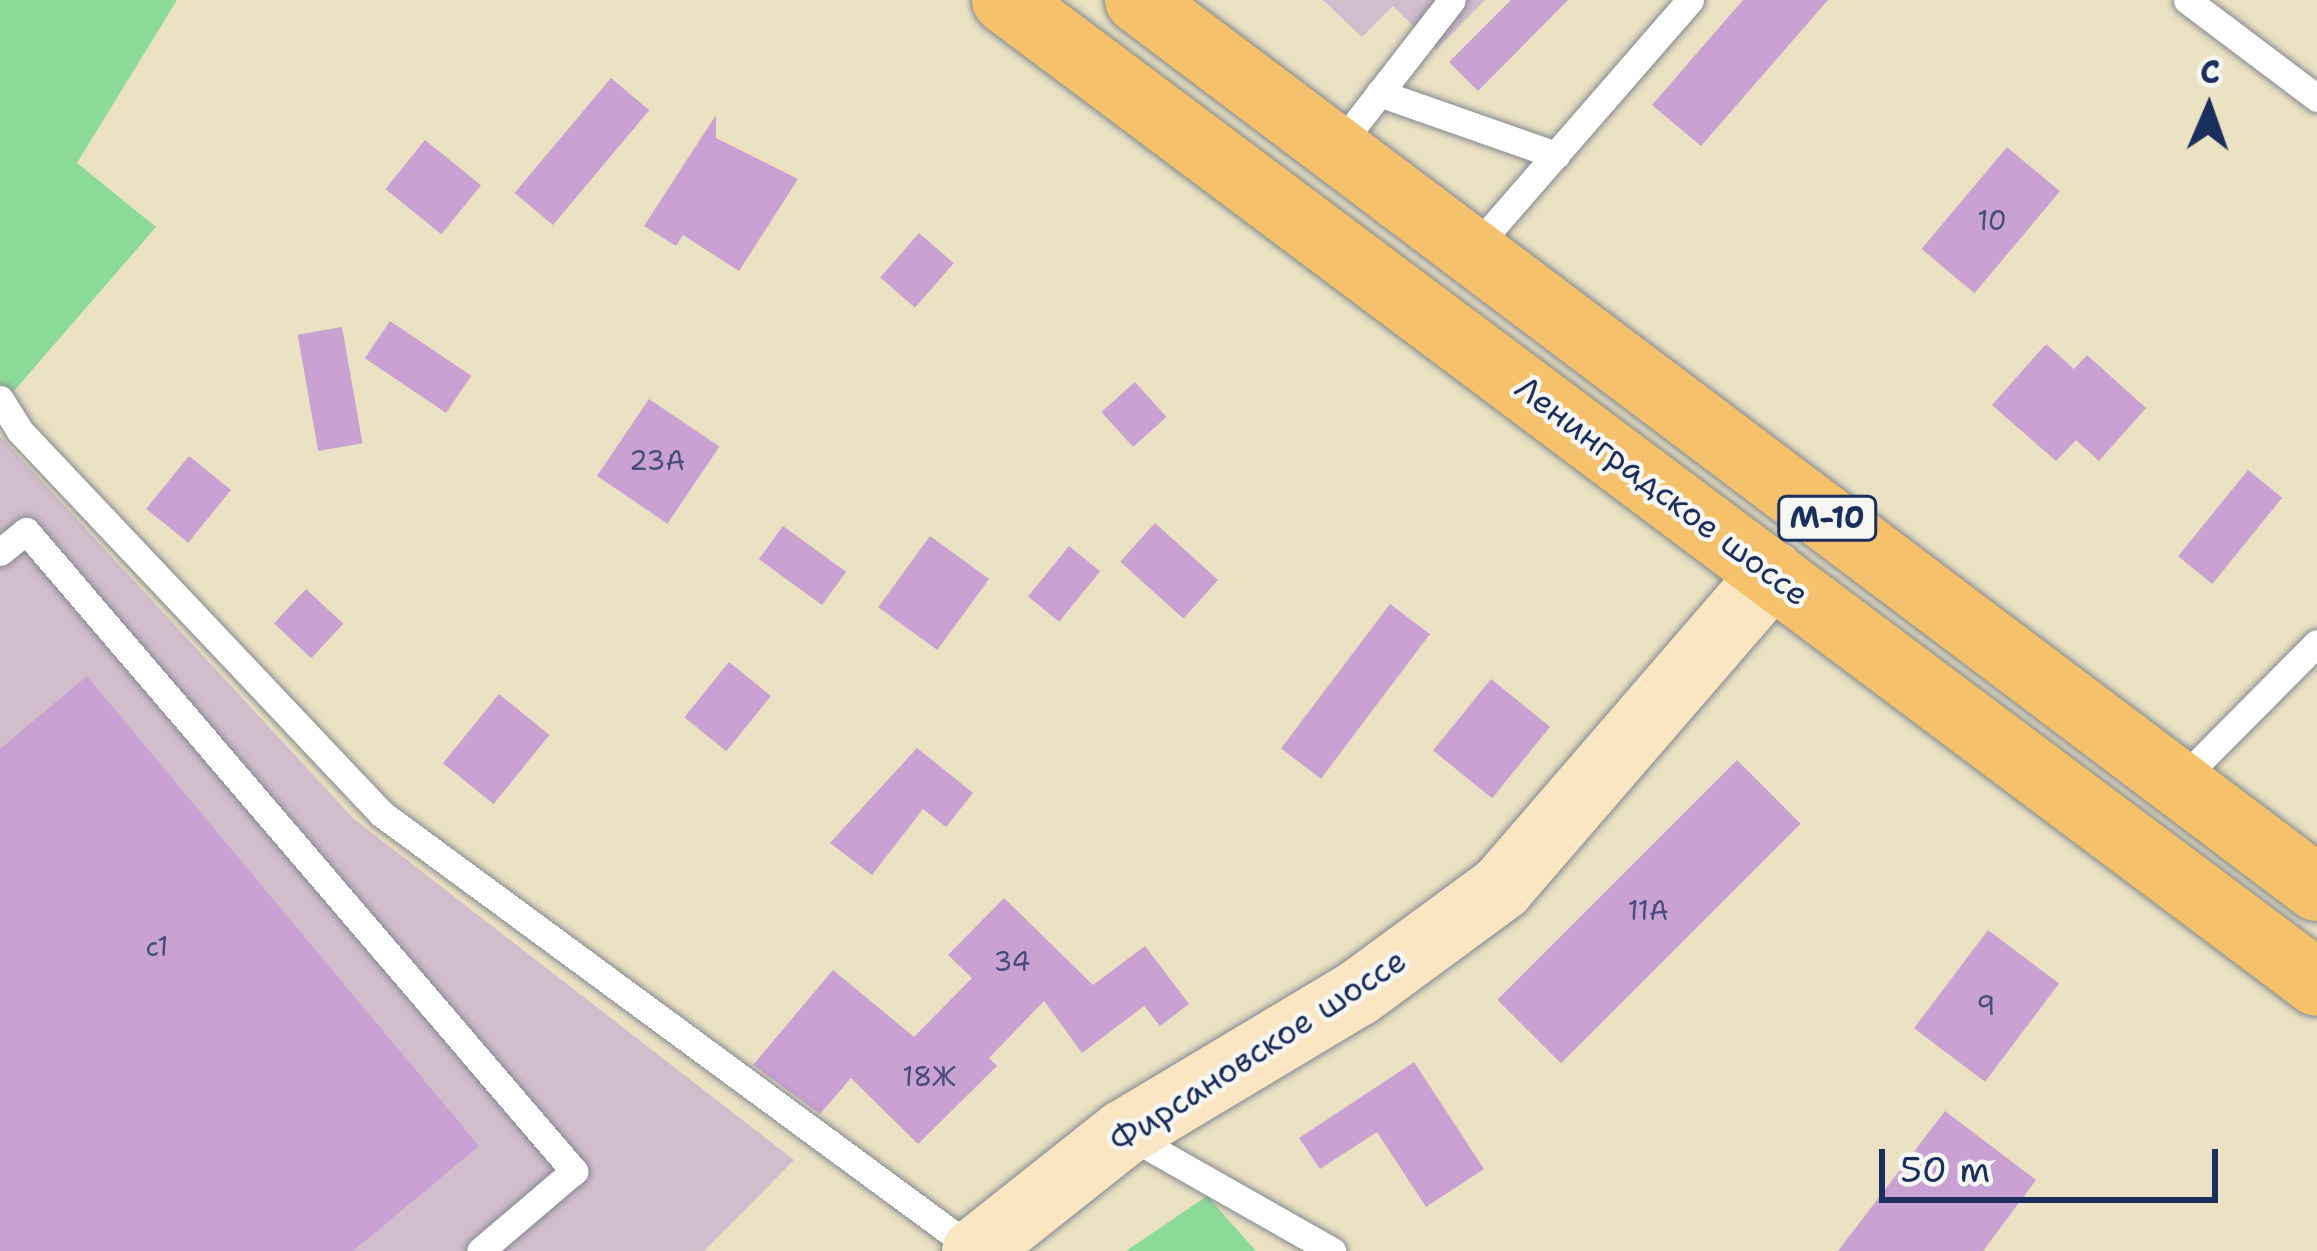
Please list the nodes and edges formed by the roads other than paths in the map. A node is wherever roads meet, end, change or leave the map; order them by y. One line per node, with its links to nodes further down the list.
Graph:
1 (1005, 0): 13 (highway, Ленинградское шоссе / М-10)
2 (1138, 0): 8 (highway, М-10)
3 (1452, 0): 6 (lane)
4 (1690, 0): 9 (lane)
5 (2187, 0): 7 (lane)
6 (1379, 93): 8 (lane); 9 (lane)
7 (2317, 98)
8 (1337, 148): 10 (highway, М-10)
9 (1556, 155): 10 (lane)
10 (1472, 251): 15 (highway, М-10)
11 (0, 399): 20 (lane)
12 (0, 552): 19 (lane)
13 (1772, 574): 17 (highway, Ленинградское шоссе / М-10); 18 (main road, Фирсановское шоссе)
14 (2317, 643): 15 (lane)
15 (2178, 783): 16 (highway, М-10)
16 (2317, 888)
17 (2317, 983)
18 (1124, 1133): 20 (main road, Фирсановское шоссе); 21 (lane)
19 (480, 1251)
20 (975, 1251)
21 (1332, 1251)

